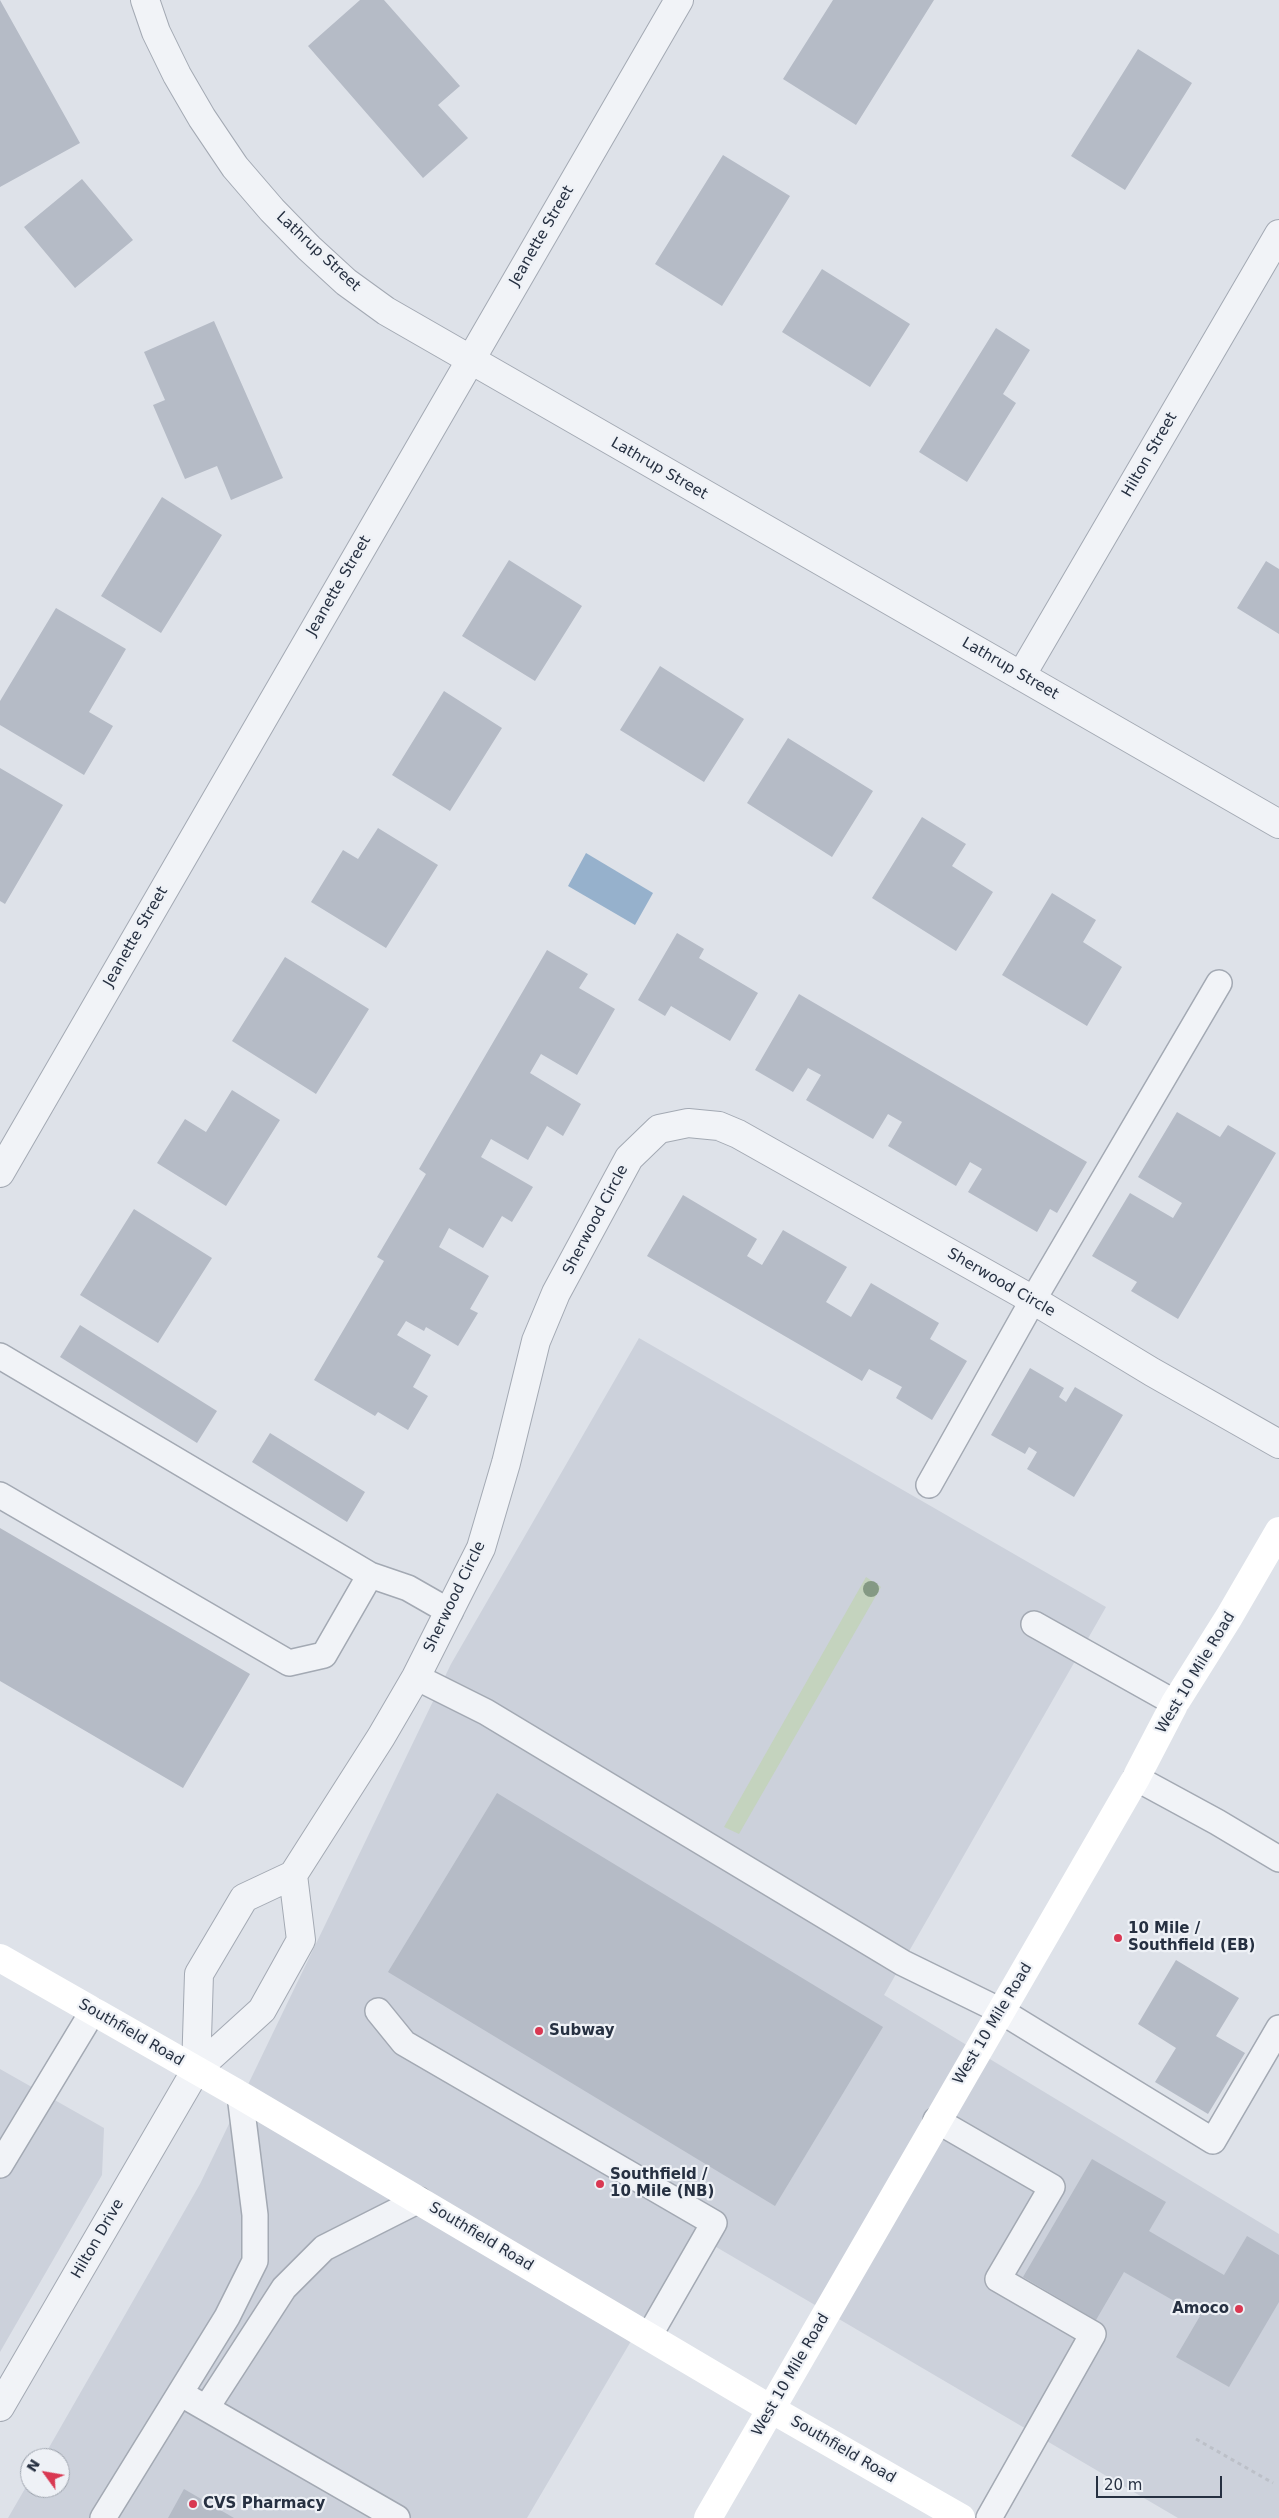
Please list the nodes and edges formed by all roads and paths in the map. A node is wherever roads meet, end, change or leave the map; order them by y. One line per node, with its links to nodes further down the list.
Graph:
1 (145, 0): 4 (street, Lathrup Street)
2 (679, 0): 4 (street, Jeanette Street)
3 (1279, 234): 5 (street, Hilton Street)
4 (469, 361): 5 (street, Lathrup Street); 8 (street, Jeanette Street)
5 (1021, 676): 6 (street, Lathrup Street)
6 (1279, 824)
7 (1219, 983): 9 (lane)
8 (0, 1173)
9 (1033, 1300): 11 (street, Sherwood Circle); 12 (lane); 16 (street, Sherwood Circle)
10 (0, 1356): 15 (lane)
11 (1279, 1444)
12 (929, 1485)
13 (0, 1495): 15 (lane)
14 (1279, 1531): 19 (main road, West 10 Mile Road)
15 (370, 1575): 16 (lane)
16 (450, 1612): 18 (street, Sherwood Circle)
17 (1034, 1624): 19 (lane)
18 (416, 1678): 22 (street, Sherwood Circle); 26 (lane)
19 (1175, 1703): 20 (main road, West 10 Mile Road)
20 (1136, 1778): 21 (lane); 26 (main road, West 10 Mile Road)
21 (1279, 1859)
22 (293, 1875): 28 (street); 28 (street)
23 (0, 1958): 24 (main road, Southfield Road)
24 (93, 2011): 28 (main road, Southfield Road); 31 (lane)
25 (378, 2011): 33 (lane)
26 (1002, 2011): 27 (lane); 30 (main road, West 10 Mile Road)
27 (1279, 2028)
28 (196, 2070): 29 (main road, Southfield Road); 35 (street, Hilton Drive)
29 (240, 2095): 32 (main road, Southfield Road); 34 (lane)
30 (936, 2120): 37 (main road, West 10 Mile Road); 44 (lane)
31 (0, 2166)
32 (419, 2200): 33 (main road, Southfield Road); 36 (lane)
33 (649, 2336): 37 (main road, Southfield Road)
34 (179, 2393): 36 (lane); 40 (lane)
35 (3, 2395)
36 (207, 2407): 41 (lane)
37 (771, 2409): 42 (main road, West 10 Mile Road); 43 (main road, Southfield Road)
38 (1196, 2439): 39 (path)
39 (1273, 2483)
40 (103, 2518)
41 (397, 2518)
42 (708, 2518)
43 (961, 2518)
44 (989, 2518)

